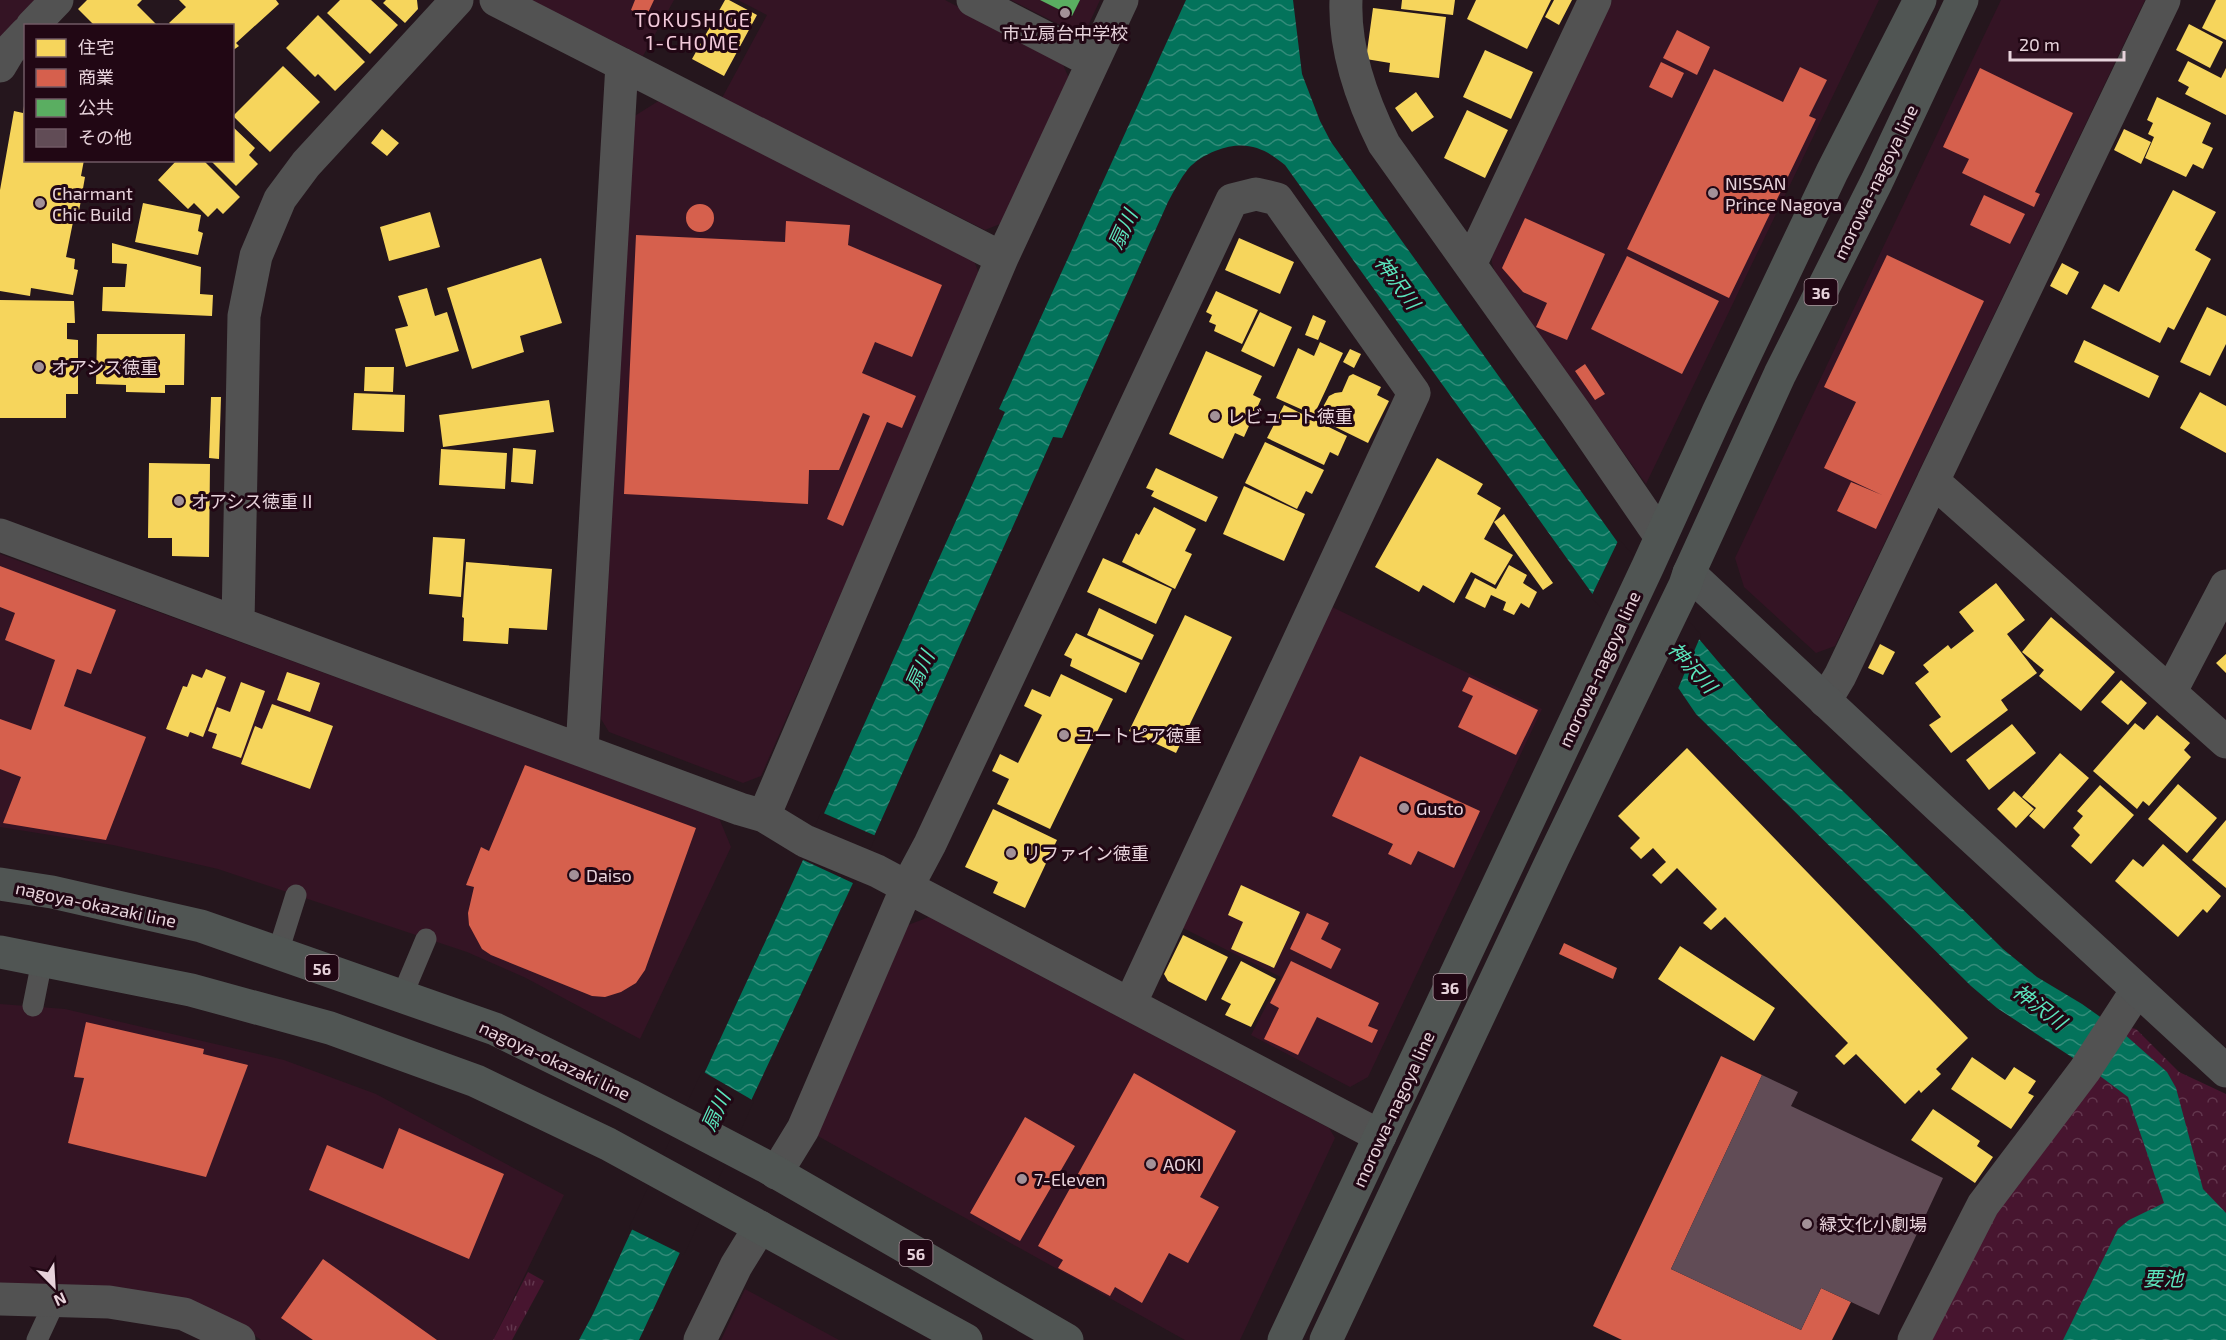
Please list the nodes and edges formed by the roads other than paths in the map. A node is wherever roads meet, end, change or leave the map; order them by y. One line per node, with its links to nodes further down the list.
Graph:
1 (57, 0): 11 (street)
2 (457, 0): 23 (street)
3 (496, 0): 14 (street)
4 (973, 0): 13 (street)
5 (1122, 0): 13 (street)
6 (1346, 0): 17 (street)
7 (1595, 0): 17 (street)
8 (1920, 0): 20 (main road, morowa-nagoya line / 36)
9 (1962, 0): 21 (main road, morowa-nagoya line / 36)
10 (2164, 0): 18 (street)
11 (34, 24)
12 (24, 35): 15 (street)
13 (1093, 62): 16 (street)
14 (622, 64): 16 (street); 27 (street)
15 (0, 66)
16 (1002, 258): 28 (street)
17 (1470, 265): 20 (street)
18 (1934, 481): 24 (street); 25 (street)
19 (0, 535): 23 (street)
20 (1654, 551): 41 (main road, morowa-nagoya line / 36)
21 (1687, 579): 25 (street); 52 (main road, morowa-nagoya line / 36)
22 (2226, 586): 24 (street)
23 (238, 622): 27 (street)
24 (2171, 691): 26 (street)
25 (1825, 701): 36 (street)
26 (2226, 742)
27 (582, 750): 28 (street)
28 (764, 816): 30 (street)
29 (0, 884): 34 (main road, nagoya-okazaki line / 56)
30 (907, 886): 38 (street); 38 (street); 42 (street)
31 (296, 895): 34 (lane)
32 (426, 939): 37 (lane)
33 (0, 952): 35 (main road)
34 (278, 952): 37 (main road, nagoya-okazaki line / 56)
35 (42, 961): 39 (lane); 43 (main road)
36 (2137, 990): 40 (street); 53 (street)
37 (402, 996): 42 (main road, nagoya-okazaki line / 56)
38 (1130, 1004): 41 (street)
39 (33, 1006)
40 (2226, 1071)
41 (1380, 1136): 51 (main road, morowa-nagoya line / 36)
42 (770, 1169): 50 (main road, nagoya-okazaki line / 56)
43 (752, 1222): 48 (street); 49 (main road)
44 (0, 1299): 45 (street)
45 (56, 1299): 46 (lane); 47 (street)
46 (38, 1340)
47 (239, 1340)
48 (700, 1340)
49 (966, 1340)
50 (1067, 1340)
51 (1284, 1340)
52 (1326, 1340)
53 (1914, 1340)

